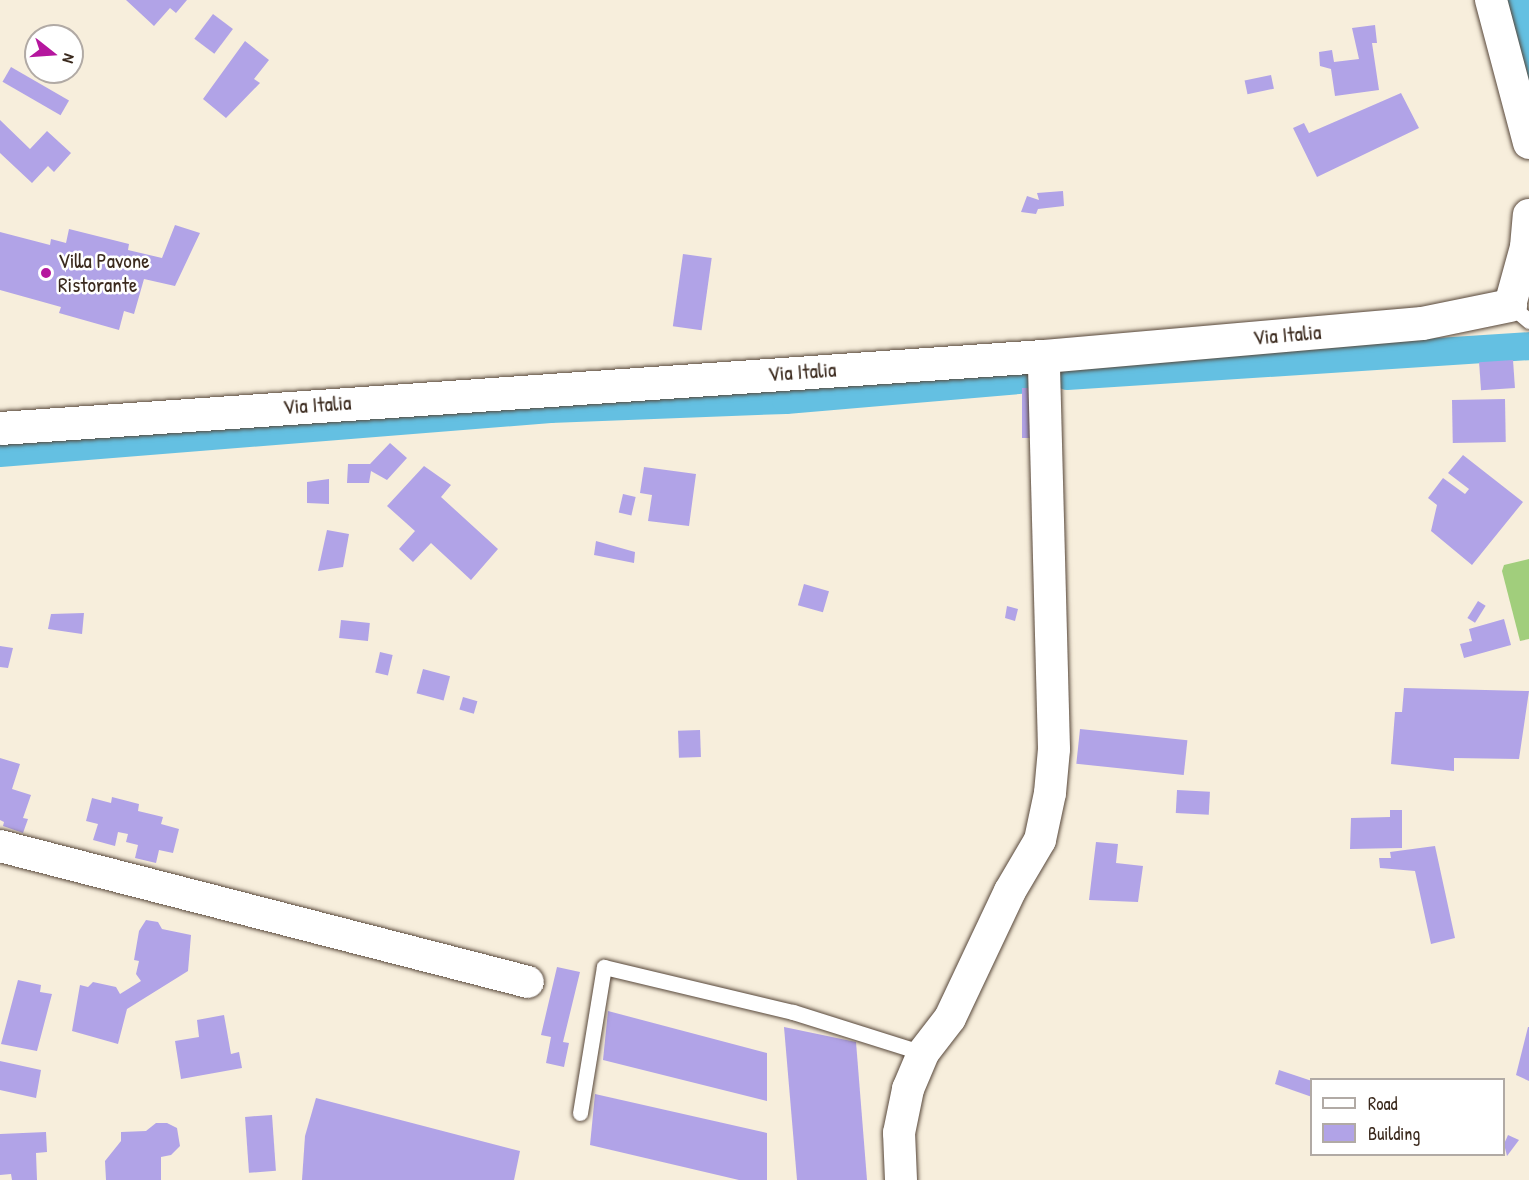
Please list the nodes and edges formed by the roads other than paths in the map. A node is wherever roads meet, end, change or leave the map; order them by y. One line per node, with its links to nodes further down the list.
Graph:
1 (1491, 0): 2 (street)
2 (1529, 143)
3 (1529, 215): 4 (street, Via Italia)
4 (1520, 313): 5 (street, Via Italia)
5 (1044, 356): 6 (street, Via Italia); 9 (street)
6 (0, 428)
7 (0, 846): 8 (street)
8 (528, 982)
9 (923, 1053): 10 (lane); 11 (street)
10 (580, 1113)
11 (901, 1180)

